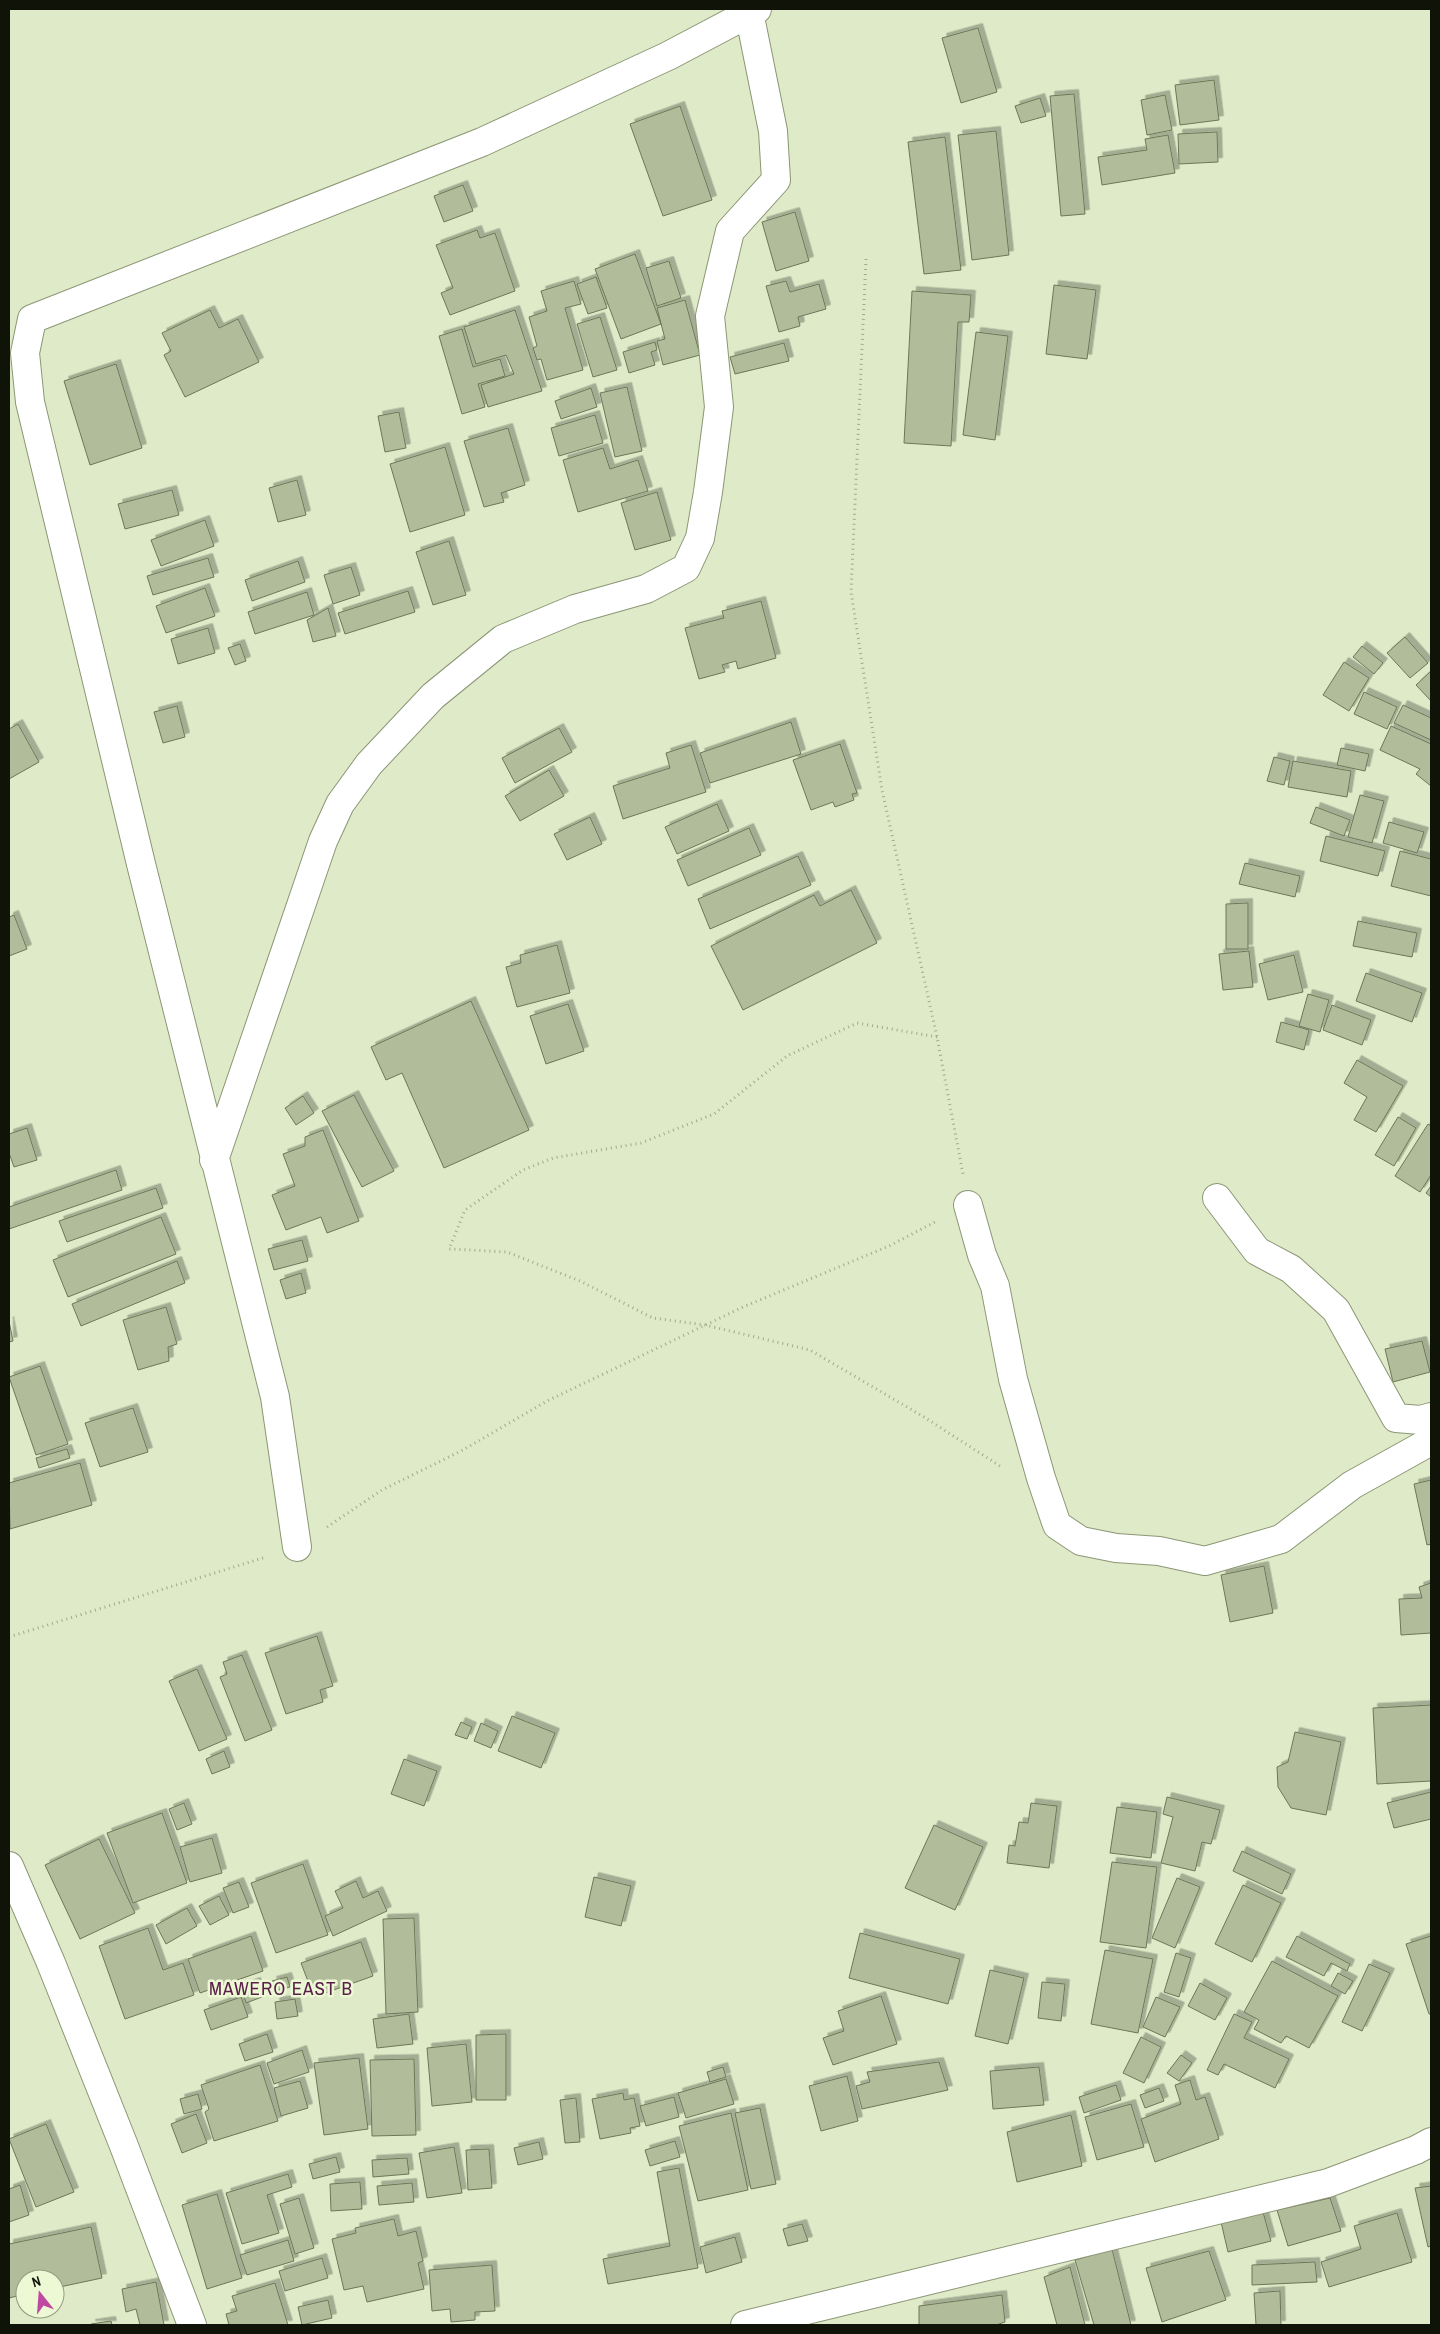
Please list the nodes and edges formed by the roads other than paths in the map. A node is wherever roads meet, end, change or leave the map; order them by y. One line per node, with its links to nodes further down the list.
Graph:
1 (753, 10): 2 (street); 2 (street)
2 (214, 1160): 7 (street)
3 (1217, 1198): 5 (street)
4 (968, 1205): 6 (street)
5 (1431, 1417)
6 (1431, 1441)
7 (297, 1547)
8 (9, 1866): 10 (street)
9 (1431, 2142): 11 (street)
10 (192, 2325)
11 (745, 2325)

